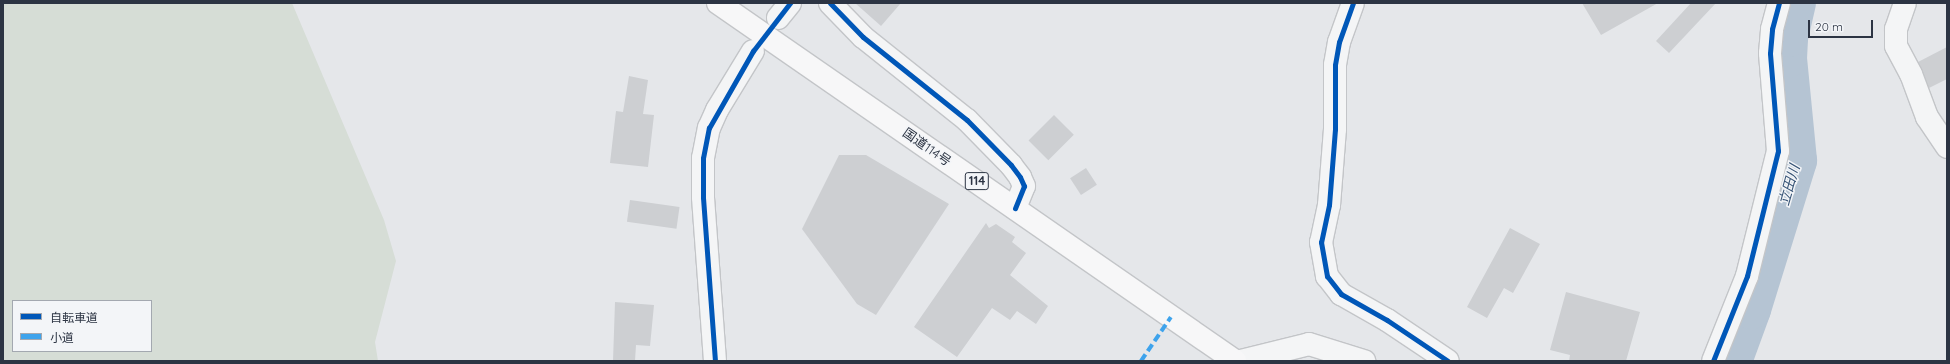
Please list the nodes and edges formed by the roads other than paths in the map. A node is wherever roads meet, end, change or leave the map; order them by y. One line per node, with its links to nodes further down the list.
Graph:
1 (718, 3): 8 (highway, 国道114号 / 114)
2 (830, 3): 8 (street)
3 (1353, 3): 13 (street)
4 (1779, 3): 14 (street)
5 (1905, 3): 7 (street)
6 (754, 51): 9 (street)
7 (1947, 147)
8 (1015, 208): 10 (highway, 国道114号 / 114)
9 (715, 361)
10 (1235, 361)
11 (1241, 361): 12 (street)
12 (1364, 361)
13 (1448, 361)
14 (1714, 361)

